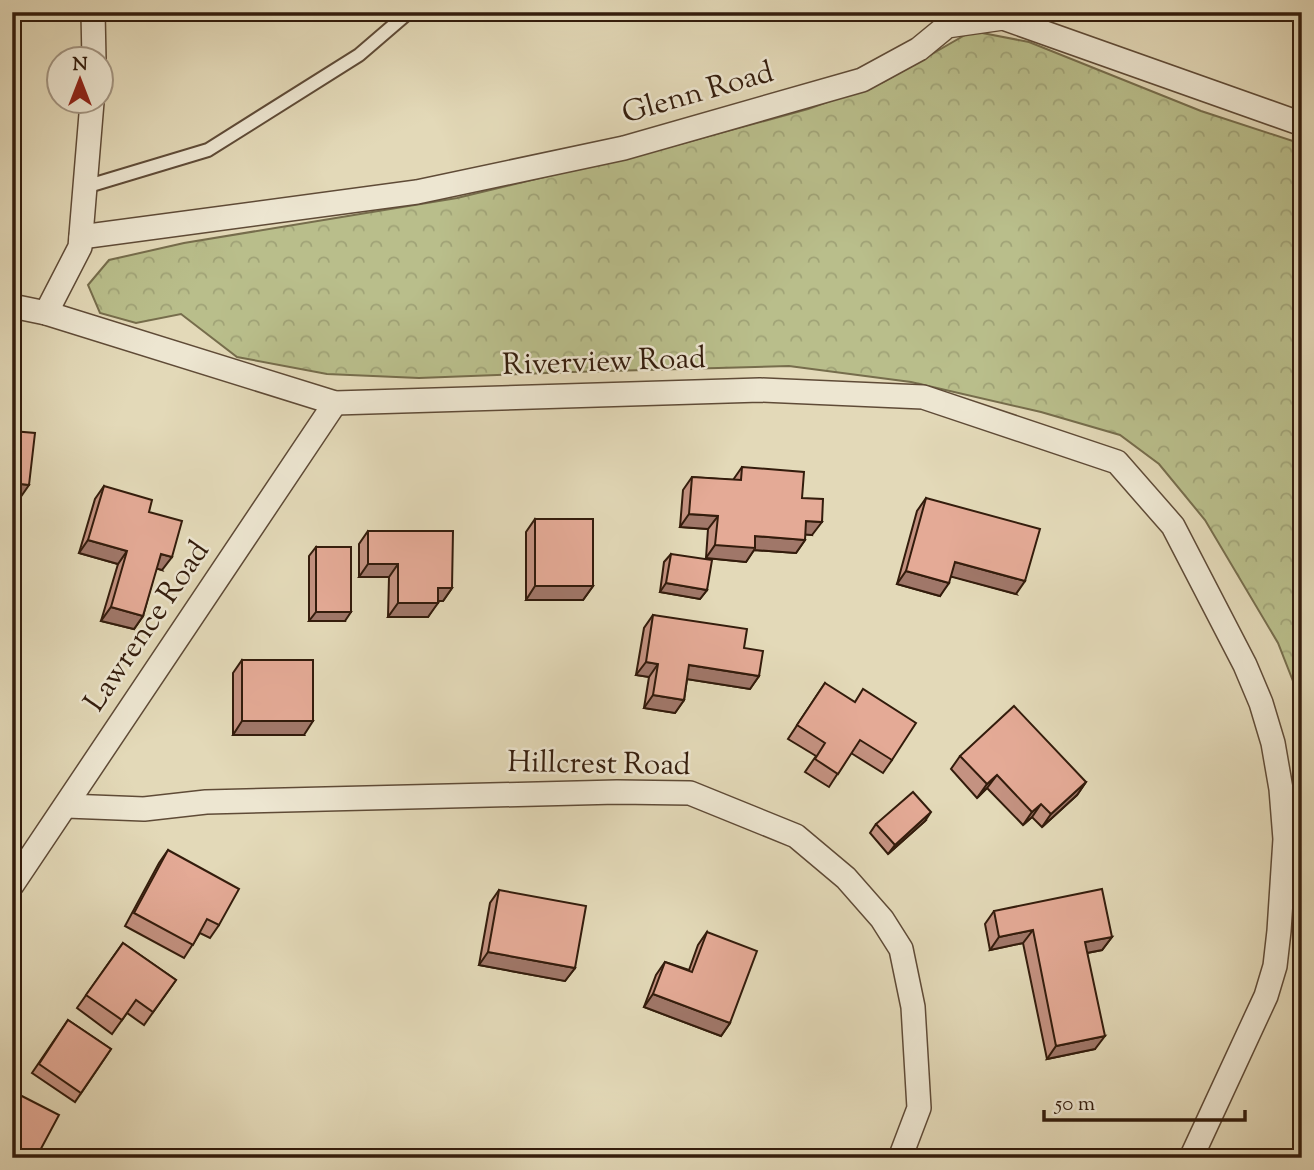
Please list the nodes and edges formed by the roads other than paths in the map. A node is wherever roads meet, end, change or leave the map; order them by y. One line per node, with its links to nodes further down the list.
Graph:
1 (93, 12): 4 (street)
2 (409, 12): 7 (lane)
3 (945, 19): 6 (street, Glenn Road); 8 (street, Glenn Road)
4 (94, 46)
5 (91, 116): 7 (street)
6 (1302, 124)
7 (85, 187): 8 (street)
8 (81, 237): 10 (street)
9 (12, 306): 10 (street, Riverview Road)
10 (46, 313): 11 (street, Riverview Road)
11 (335, 403): 12 (street, Lawrence Road); 15 (street, Riverview Road)
12 (67, 806): 13 (street, Lawrence Road); 14 (street, Hillcrest Road)
13 (12, 885)
14 (900, 1158)
15 (1191, 1158)

